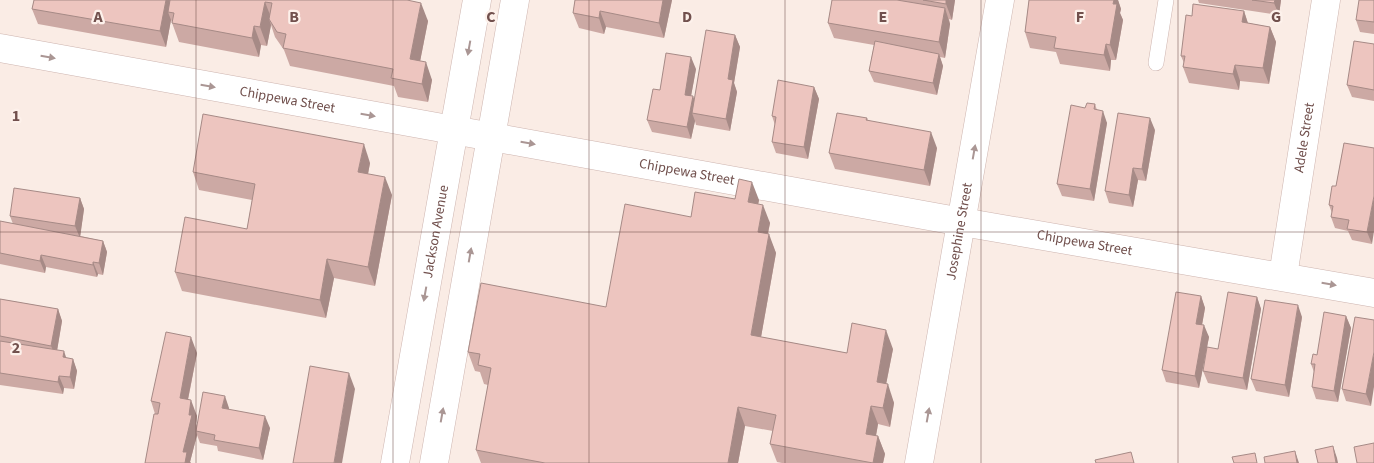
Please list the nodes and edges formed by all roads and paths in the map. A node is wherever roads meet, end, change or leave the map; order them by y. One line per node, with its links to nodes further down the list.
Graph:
1 (477, 0): 8 (street, Jackson Avenue, one-way to 8)
2 (515, 0): 9 (street)
3 (1000, 0): 10 (street, Josephine Street, one-way to 3)
4 (1166, 0): 7 (lane)
5 (1326, 0): 11 (street, Adele Street)
6 (0, 48): 8 (street, Chippewa Street, one-way to 8)
7 (1156, 63)
8 (454, 130): 9 (street, Chippewa Street); 13 (street, Jackson Avenue, one-way to 13)
9 (491, 137): 10 (street, Chippewa Street, one-way to 10); 14 (street, one-way to 9)
10 (962, 222): 11 (street, Chippewa Street); 15 (street, Josephine Street, one-way to 10)
11 (1283, 276): 12 (street, Chippewa Street, one-way to 12)
12 (1374, 293)
13 (395, 463)
14 (434, 463)
15 (919, 463)

